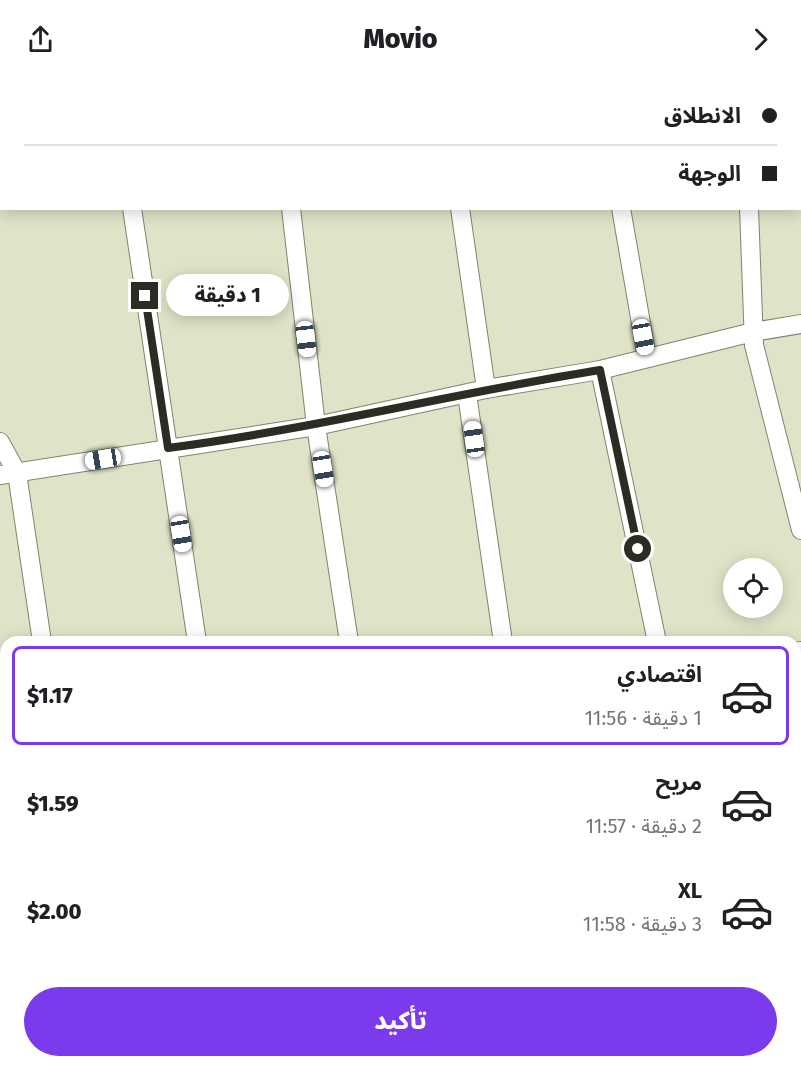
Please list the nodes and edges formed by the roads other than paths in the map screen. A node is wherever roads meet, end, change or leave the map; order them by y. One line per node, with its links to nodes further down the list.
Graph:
1 (132, 210): 14 (street)
2 (291, 210): 12 (street)
3 (460, 210): 10 (street)
4 (621, 210): 8 (street)
5 (749, 210): 7 (street)
6 (801, 324): 7 (street)
7 (753, 332): 8 (street); 16 (street)
8 (647, 358): 9 (street)
9 (600, 370): 10 (street); 21 (street)
10 (486, 389): 11 (street)
11 (467, 394): 12 (street); 20 (street)
12 (316, 426): 14 (street); 19 (street)
13 (0, 442): 15 (street)
14 (168, 448): 15 (street); 18 (street)
15 (8, 474): 17 (street)
16 (801, 530)
17 (41, 636)
18 (196, 636)
19 (348, 636)
20 (502, 636)
21 (656, 636)

